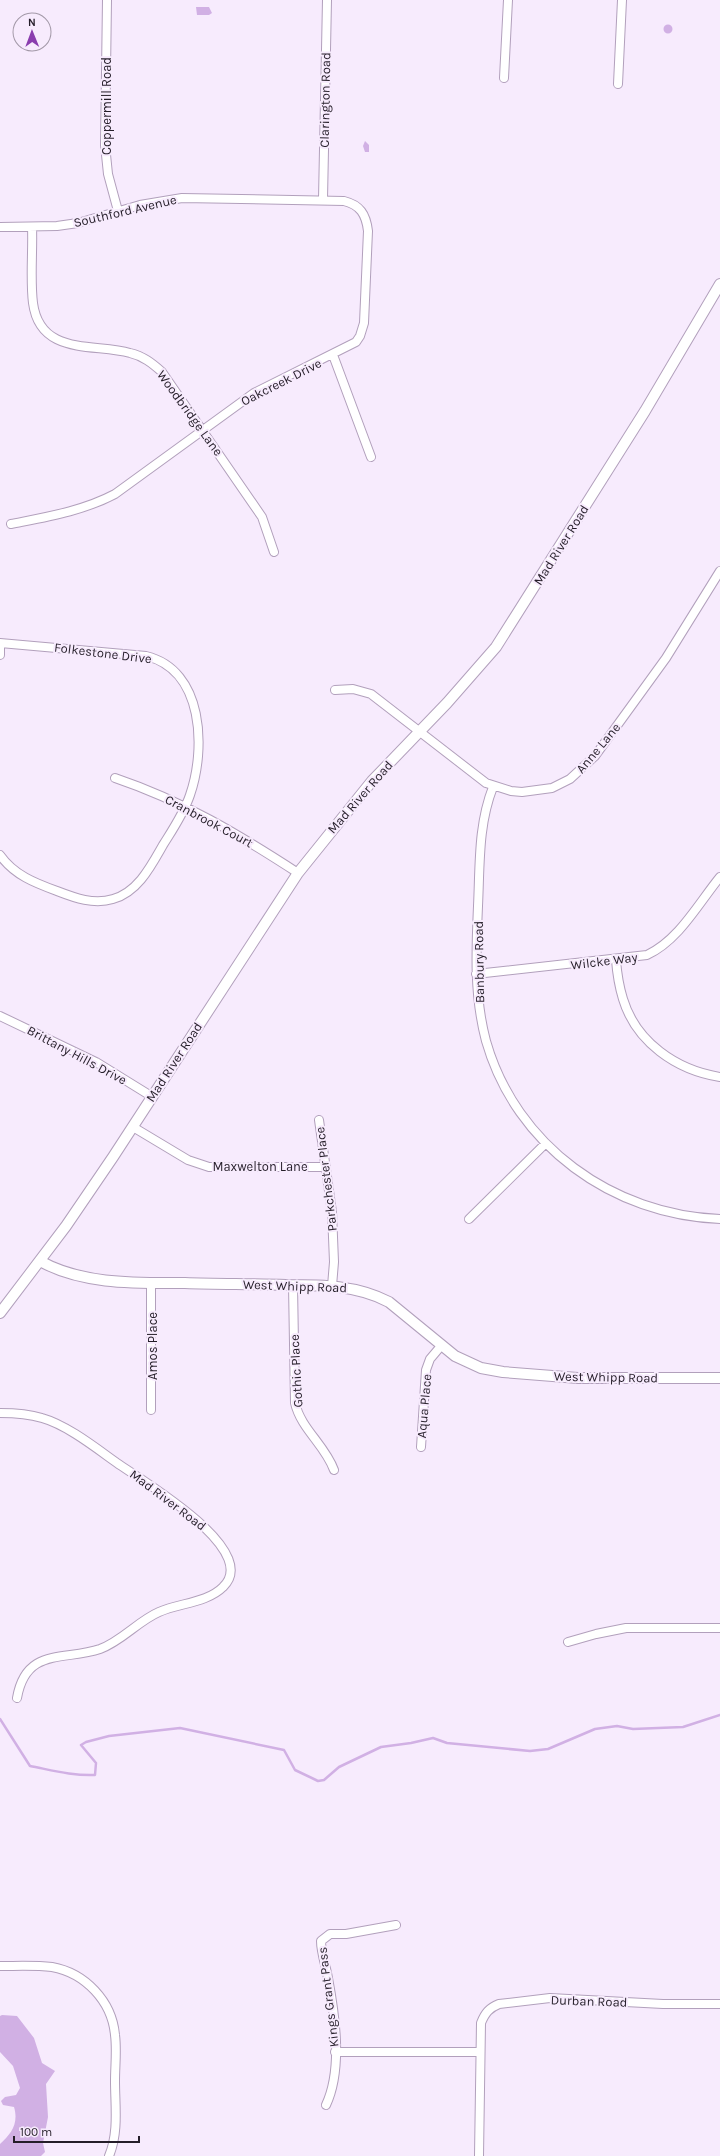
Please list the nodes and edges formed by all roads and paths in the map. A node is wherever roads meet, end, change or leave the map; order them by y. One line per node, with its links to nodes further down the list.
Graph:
1 (107, 0): 8 (street, Coppermill Road)
2 (327, 0): 7 (street, Clarington Road)
3 (508, 0): 5 (street)
4 (622, 0): 6 (street)
5 (504, 78)
6 (618, 84)
7 (322, 200): 8 (street, Southford Avenue); 12 (street, Oakcreek Drive)
8 (118, 211): 9 (street, Southford Avenue)
9 (32, 226): 10 (street, Southford Avenue); 13 (street, Woodbridge Lane)
10 (0, 227)
11 (720, 284): 21 (street, Mad River Road)
12 (333, 355): 13 (street, Oakcreek Drive); 14 (street)
13 (203, 430): 15 (street, Oakcreek Drive); 16 (street, Woodbridge Lane)
14 (371, 457)
15 (11, 524)
16 (274, 552)
17 (720, 571): 23 (street, Anne Lane)
18 (0, 643): 19 (street); 24 (street, Folkestone Drive)
19 (0, 656)
20 (335, 690): 21 (street, Anne Lane)
21 (418, 732): 23 (street, Anne Lane); 26 (street, Mad River Road)
22 (115, 778): 24 (street, Cranbrook Court)
23 (493, 787): 29 (street, Banbury Road)
24 (185, 807): 25 (street, Folkestone Drive); 26 (street, Cranbrook Court)
25 (0, 855)
26 (298, 873): 32 (street, Mad River Road)
27 (720, 877): 28 (street, Wilcke Way)
28 (616, 960): 29 (street, Wilcke Way); 31 (street)
29 (476, 974): 35 (street, Banbury Road)
30 (0, 1016): 32 (street, Brittany Hills Drive)
31 (720, 1077)
32 (151, 1096): 34 (street, Mad River Road)
33 (319, 1120): 36 (street, Parkchester Place)
34 (133, 1127): 36 (street, Maxwelton Lane); 39 (street, Mad River Road)
35 (545, 1144): 37 (street); 38 (street, Banbury Road)
36 (326, 1167): 42 (street, Parkchester Place)
37 (469, 1219)
38 (720, 1219)
39 (40, 1261): 40 (street, West Whipp Road); 43 (street, Mad River Road)
40 (151, 1283): 41 (street, West Whipp Road); 46 (street, Amos Place)
41 (293, 1285): 42 (street, West Whipp Road); 49 (street, Gothic Place)
42 (332, 1286): 44 (street, West Whipp Road)
43 (0, 1313)
44 (441, 1346): 45 (street, West Whipp Road); 48 (street, Aqua Place)
45 (720, 1378)
46 (151, 1410)
47 (0, 1413): 52 (street, Mad River Road)
48 (421, 1447)
49 (334, 1470)
50 (720, 1628): 51 (street)
51 (568, 1642)
52 (17, 1698)
53 (396, 1925): 56 (street, Kings Grant Pass)
54 (0, 1966): 59 (street)
55 (720, 2004): 57 (street, Durban Road)
56 (335, 2052): 57 (street); 58 (street, Kings Grant Pass)
57 (480, 2052): 60 (street, Durban Road)
58 (326, 2105)
59 (109, 2156)
60 (479, 2156)

